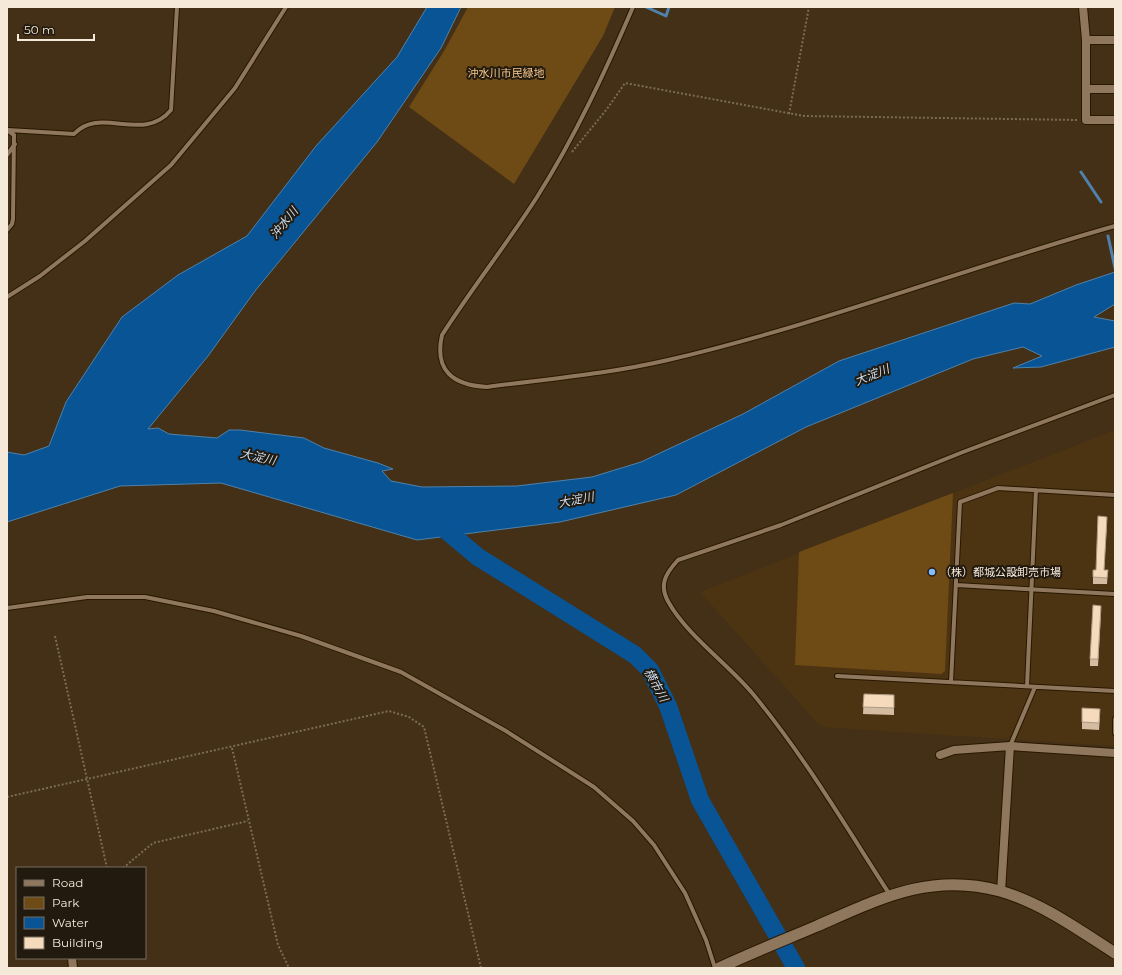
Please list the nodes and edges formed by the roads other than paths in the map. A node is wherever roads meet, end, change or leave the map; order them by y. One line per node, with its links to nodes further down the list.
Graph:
1 (178, 7): 10 (lane)
2 (286, 7): 15 (lane)
3 (633, 7): 13 (lane)
4 (1083, 7): 5 (street)
5 (1086, 40): 6 (street); 7 (street)
6 (1115, 40)
7 (1086, 89): 8 (street); 9 (street)
8 (1115, 89)
9 (1115, 120)
10 (8, 130): 11 (lane)
11 (15, 144): 12 (lane); 14 (lane)
12 (7, 155)
13 (1115, 226)
14 (7, 230)
15 (7, 297)
16 (1115, 395): 34 (lane)
17 (1036, 490): 18 (lane); 19 (lane); 20 (lane)
18 (1115, 495)
19 (956, 585): 20 (lane); 24 (lane)
20 (1031, 589): 21 (lane); 25 (lane)
21 (1115, 594)
22 (7, 608): 36 (lane)
23 (837, 676): 24 (lane)
24 (951, 682): 25 (lane)
25 (1027, 686): 26 (lane)
26 (1035, 687): 27 (lane); 30 (lane)
27 (1115, 691)
28 (1115, 719): 29 (lane)
29 (1115, 733)
30 (1010, 746): 31 (street); 32 (street); 33 (street)
31 (1115, 752)
32 (940, 755)
33 (1001, 892): 34 (street); 35 (street)
34 (890, 896): 36 (street)
35 (1115, 953)
36 (719, 967)

